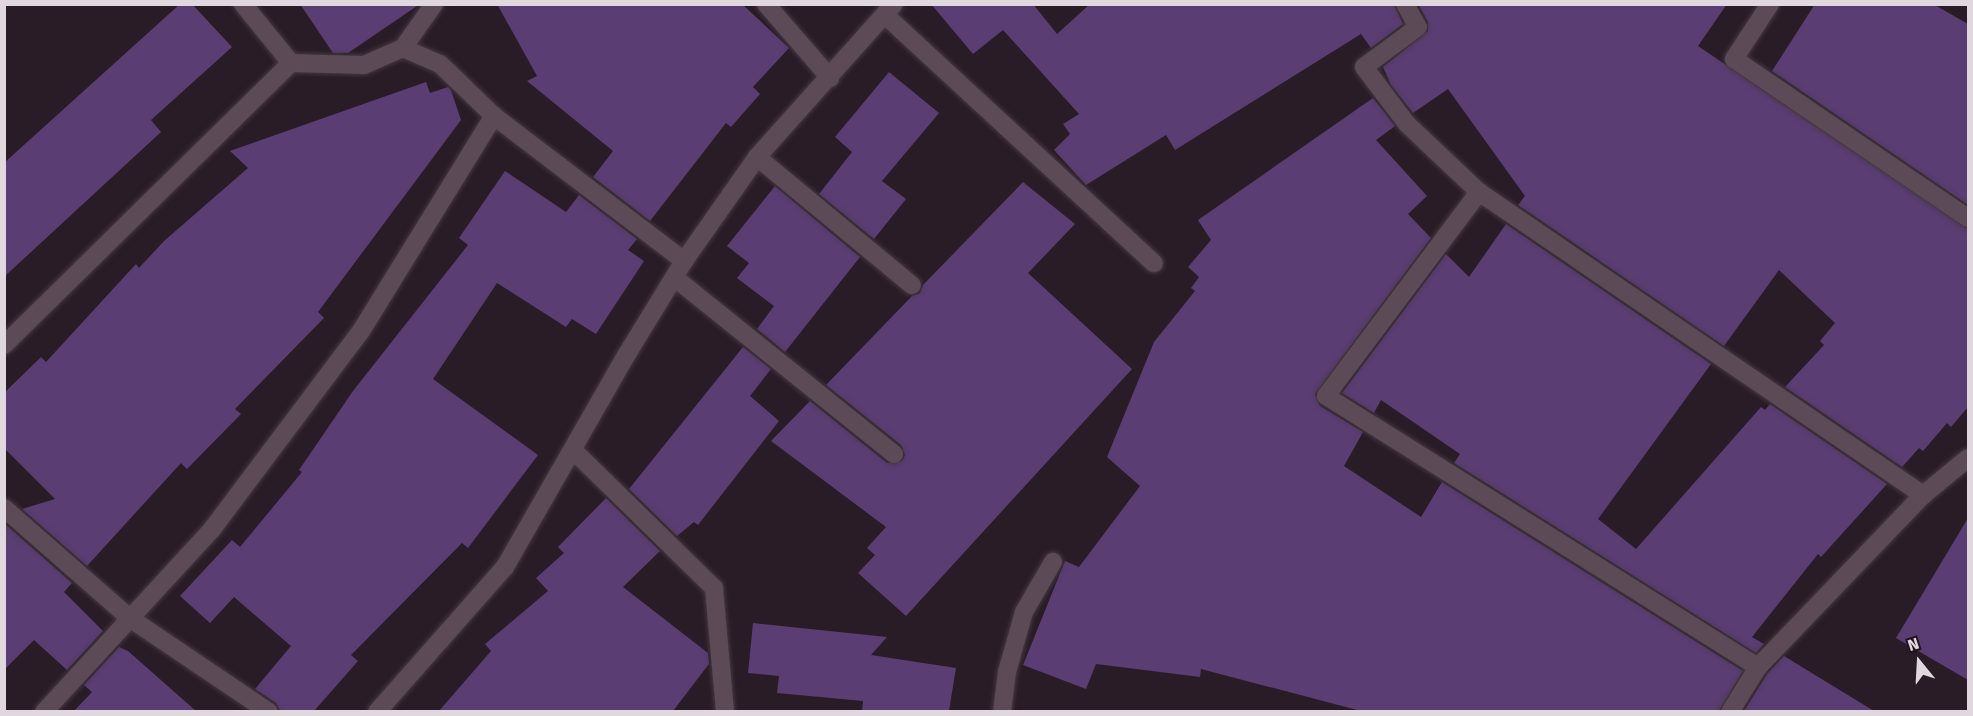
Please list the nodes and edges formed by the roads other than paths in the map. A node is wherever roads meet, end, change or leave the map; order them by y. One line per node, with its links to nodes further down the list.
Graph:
1 (243, 4): 8 (street)
2 (434, 4): 7 (street)
3 (766, 4): 9 (street)
4 (1406, 4): 12 (street)
5 (1770, 4): 13 (street)
6 (890, 10): 9 (street); 15 (street)
7 (403, 48): 8 (street); 10 (street)
8 (291, 63): 18 (street)
9 (830, 78): 11 (street)
10 (494, 116): 14 (street); 25 (street)
11 (758, 157): 14 (street); 17 (street)
12 (1479, 192): 22 (street); 26 (street)
13 (1968, 219)
14 (684, 261): 16 (street)
15 (1154, 263)
16 (675, 278): 19 (street); 20 (street)
17 (912, 285)
18 (4, 345)
19 (574, 451): 29 (street); 30 (street)
20 (894, 454)
21 (1968, 458): 22 (street)
22 (1923, 495): 26 (street)
23 (4, 508): 25 (street)
24 (1053, 562): 31 (street)
25 (131, 619): 27 (street); 28 (street)
26 (1758, 667): 32 (street)
27 (45, 711)
28 (269, 711)
29 (377, 711)
30 (725, 711)
31 (1002, 711)
32 (1730, 711)

